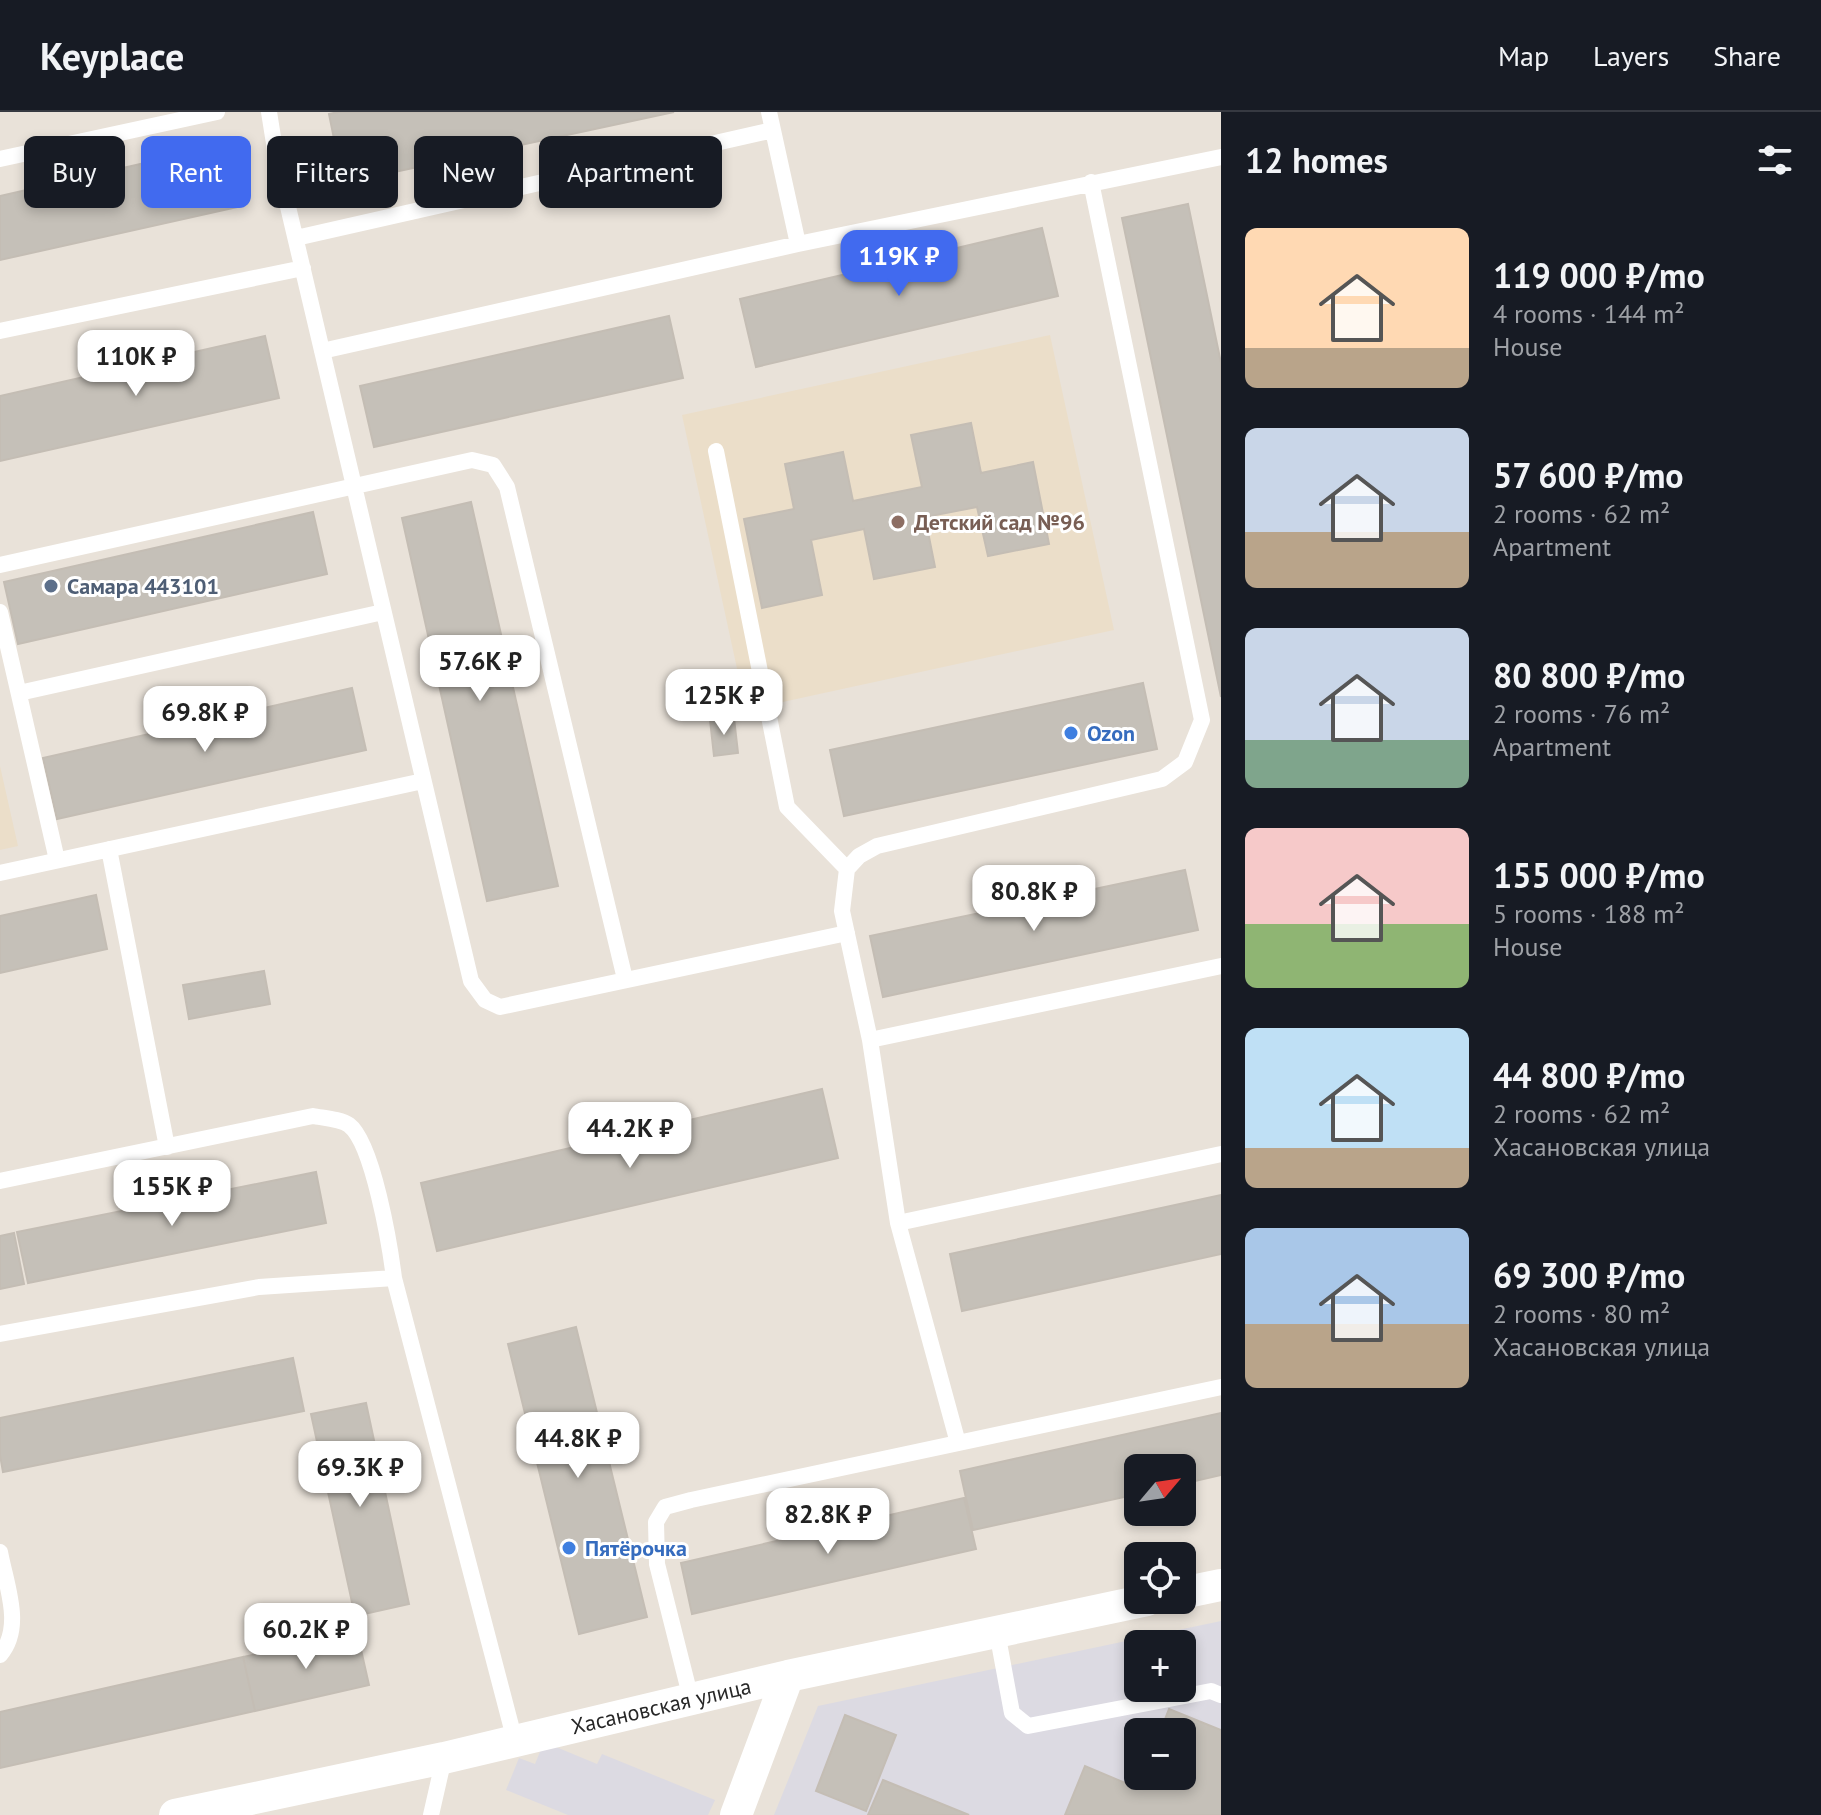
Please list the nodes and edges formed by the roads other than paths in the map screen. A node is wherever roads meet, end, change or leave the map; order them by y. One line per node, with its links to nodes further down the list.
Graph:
1 (217, 112): 6 (lane)
2 (269, 112): 8 (lane)
3 (769, 112): 4 (lane)
4 (773, 130): 8 (lane); 9 (lane)
5 (1221, 157): 7 (lane)
6 (0, 159)
7 (1091, 182): 9 (lane); 22 (lane)
8 (296, 238): 10 (lane)
9 (798, 244): 12 (lane)
10 (303, 268): 11 (lane); 12 (lane)
11 (0, 331)
12 (322, 351): 14 (lane)
13 (716, 451): 22 (lane)
14 (353, 484): 15 (lane); 17 (lane); 26 (lane)
15 (0, 565)
16 (0, 612): 18 (lane)
17 (383, 612): 18 (lane); 19 (lane)
18 (19, 693): 21 (lane)
19 (423, 781): 20 (lane); 26 (lane)
20 (109, 849): 21 (lane); 28 (lane)
21 (57, 860): 23 (lane)
22 (847, 869): 24 (lane)
23 (0, 873)
24 (847, 933): 26 (lane); 27 (lane)
25 (1221, 966): 27 (lane)
26 (625, 979)
27 (870, 1040): 31 (lane)
28 (167, 1147): 30 (lane); 32 (lane)
29 (1221, 1154): 31 (lane)
30 (0, 1181)
31 (898, 1223): 35 (lane)
32 (394, 1278): 33 (lane); 45 (lane)
33 (0, 1334)
34 (1221, 1387): 35 (lane)
35 (958, 1443): 44 (lane)
36 (0, 1552): 41 (lane)
37 (1221, 1585): 38 (street)
38 (1196, 1590)
39 (1124, 1605): 40 (street, Хасановская улица)
40 (997, 1632): 42 (street, Хасановская улица); 43 (lane)
41 (0, 1655)
42 (788, 1676): 44 (street, Хасановская улица); 49 (street)
43 (1221, 1695)
44 (691, 1699): 45 (street, Хасановская улица)
45 (515, 1741): 46 (street, Хасановская улица)
46 (444, 1758): 47 (street, Хасановская улица); 48 (lane)
47 (175, 1815)
48 (431, 1815)
49 (736, 1815)

